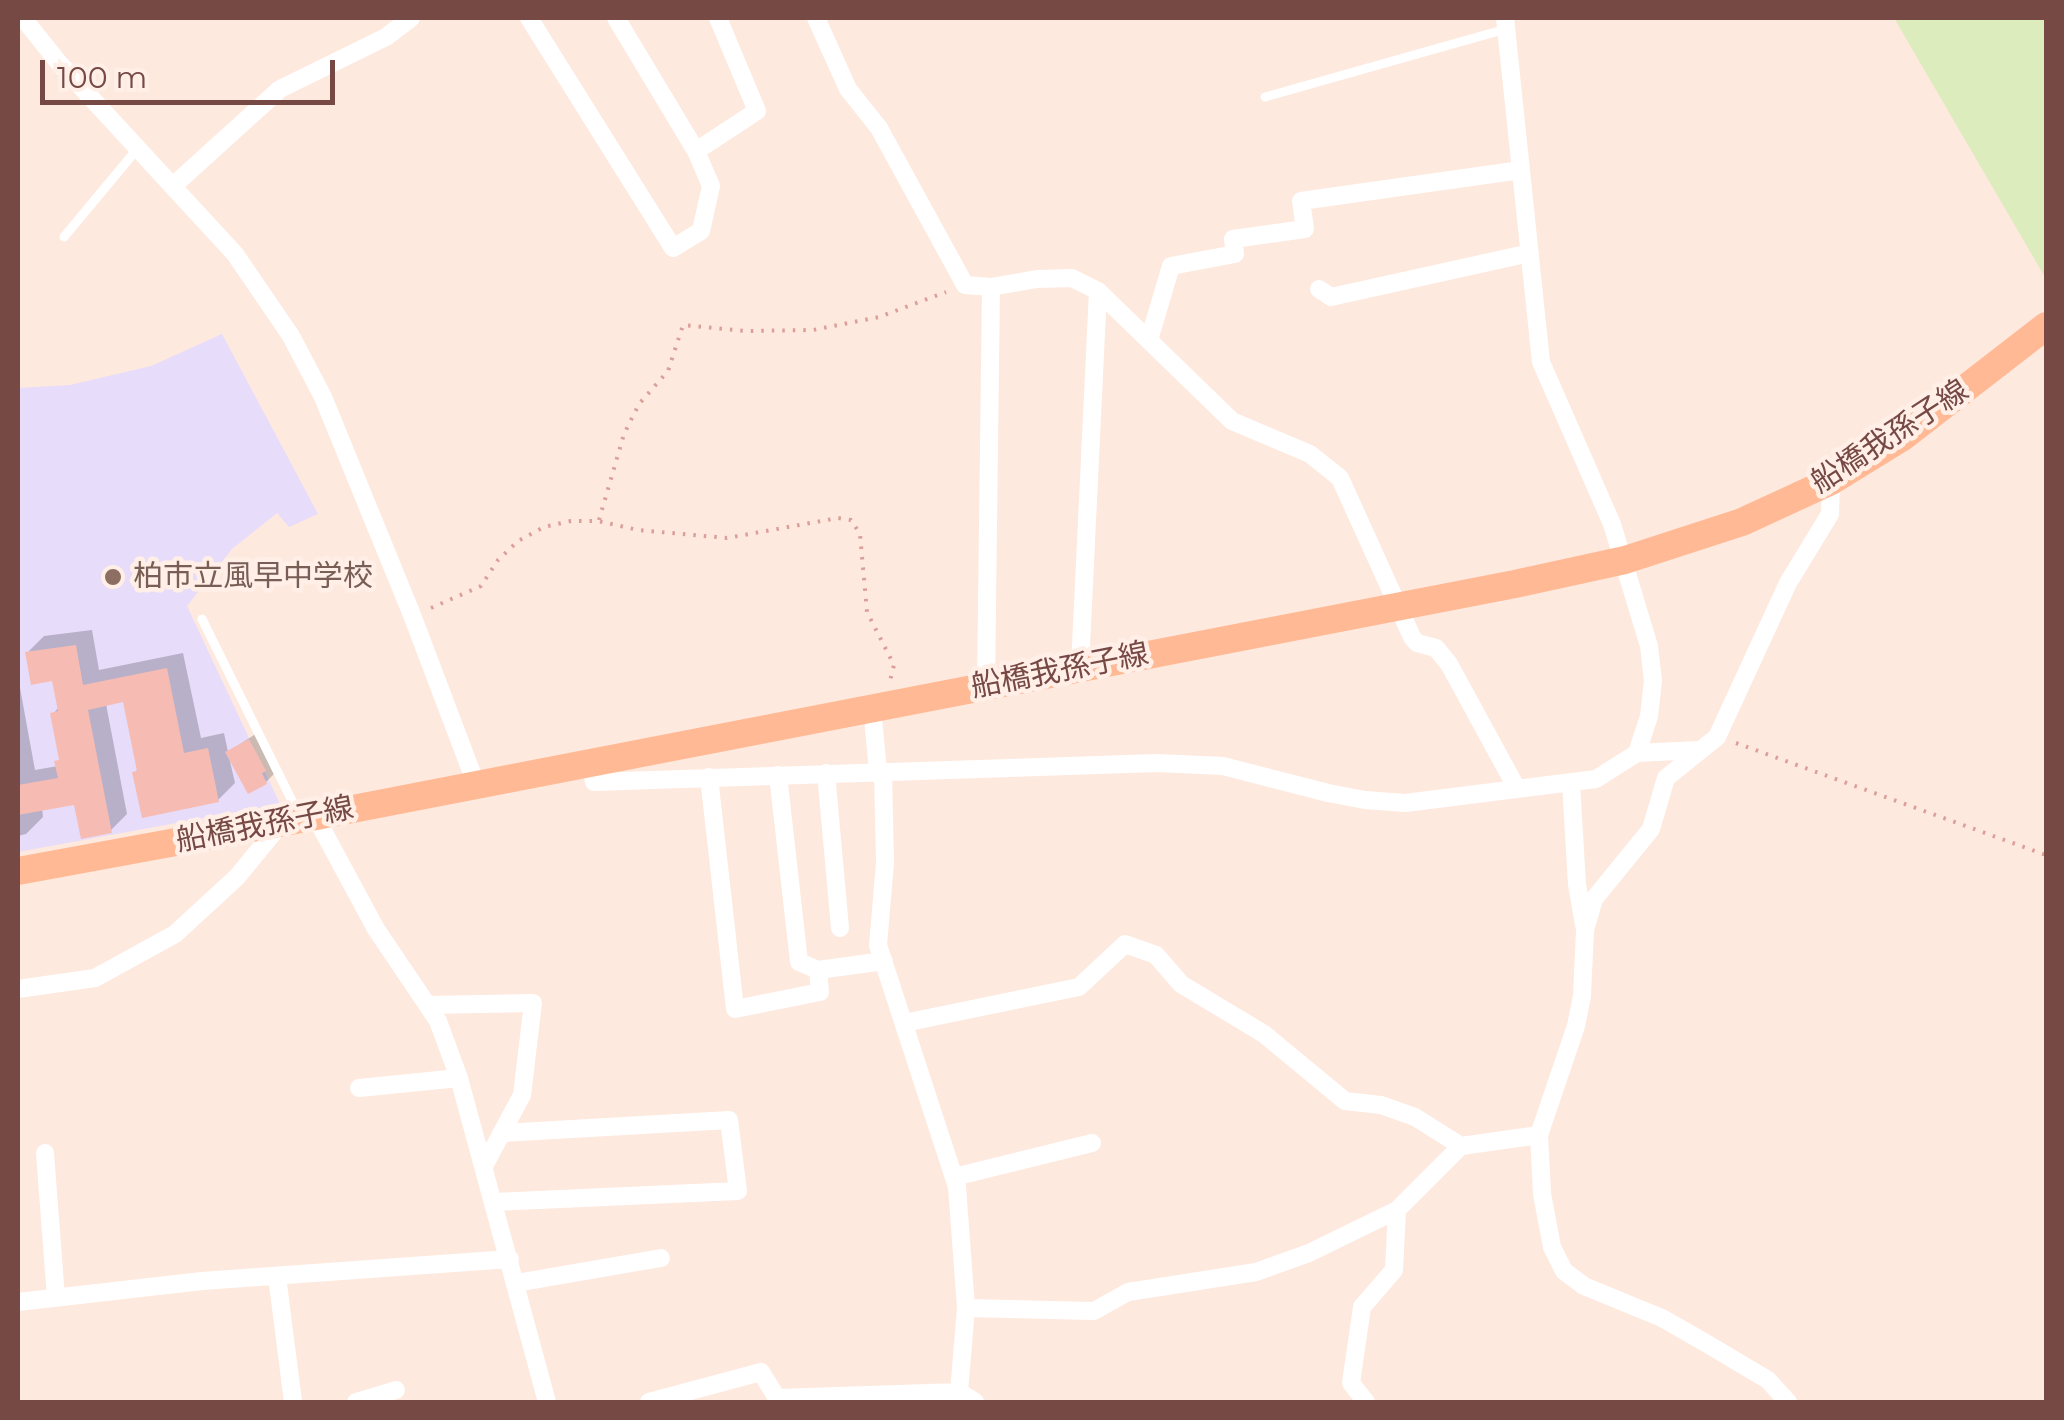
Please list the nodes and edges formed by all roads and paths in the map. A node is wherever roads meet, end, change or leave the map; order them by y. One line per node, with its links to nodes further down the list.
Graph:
1 (23, 18): 9 (street)
2 (411, 18): 12 (street)
3 (529, 18): 10 (street)
4 (616, 18): 10 (street)
5 (718, 18): 10 (street)
6 (816, 18): 15 (street)
7 (1506, 23): 8 (lane); 11 (street)
8 (1265, 98)
9 (138, 148): 12 (street); 13 (lane)
10 (696, 151)
11 (1521, 170): 14 (street); 20 (street)
12 (173, 186): 25 (street)
13 (64, 238)
14 (1530, 253): 17 (street); 23 (street)
15 (965, 285): 16 (street); 22 (path)
16 (990, 287): 18 (street); 28 (street)
17 (1319, 289)
18 (1098, 292): 20 (street); 27 (street)
19 (2046, 326): 21 (main road, 船橋我孫子線)
20 (1150, 340): 24 (street)
21 (1830, 481): 23 (main road, 船橋我孫子線); 30 (street)
22 (598, 521): 25 (path); 29 (path)
23 (1624, 560): 24 (main road, 船橋我孫子線); 32 (street)
24 (1398, 606): 27 (main road, 船橋我孫子線); 40 (street)
25 (412, 615): 39 (street)
26 (202, 619): 41 (lane)
27 (1080, 666): 28 (main road, 船橋我孫子線)
28 (986, 685): 29 (main road, 船橋我孫子線)
29 (878, 706): 33 (main road, 船橋我孫子線); 34 (street)
30 (1717, 737): 31 (street); 42 (path)
31 (1698, 750): 32 (street); 45 (street)
32 (1637, 752): 38 (street)
33 (590, 762): 37 (street); 39 (main road, 船橋我孫子線)
34 (881, 771): 35 (street); 40 (street); 46 (street)
35 (826, 773): 36 (street); 44 (street)
36 (778, 775): 37 (street); 47 (street)
37 (708, 777): 47 (street)
38 (1571, 783): 40 (street); 45 (street)
39 (476, 784): 41 (main road, 船橋我孫子線)
40 (1516, 787)
41 (299, 819): 43 (main road, 船橋我孫子線); 48 (street); 49 (street)
42 (2046, 855)
43 (18, 871)
44 (840, 928)
45 (1585, 930): 54 (street)
46 (884, 961): 47 (street); 50 (street)
47 (818, 970)
48 (18, 989)
49 (428, 1005): 51 (street); 53 (street)
50 (904, 1023): 56 (street); 59 (street)
51 (459, 1078): 52 (street); 58 (street)
52 (359, 1088)
53 (502, 1132): 58 (street); 60 (street)
54 (1539, 1136): 56 (street); 78 (street)
55 (1092, 1143): 59 (street)
56 (1460, 1146): 61 (street)
57 (46, 1153): 66 (street)
58 (484, 1166): 60 (street)
59 (954, 1178): 68 (street)
60 (494, 1202): 62 (street)
61 (1397, 1210): 68 (street); 77 (street)
62 (510, 1258): 64 (street); 65 (street)
63 (661, 1258): 65 (street)
64 (276, 1276): 66 (street); 72 (street)
65 (516, 1282): 74 (street)
66 (56, 1298): 67 (street)
67 (18, 1302)
68 (966, 1308): 70 (street)
69 (396, 1390): 73 (street)
70 (959, 1392): 71 (street); 76 (street)
71 (777, 1400): 75 (street)
72 (293, 1402)
73 (356, 1402)
74 (546, 1402)
75 (650, 1402)
76 (976, 1402)
77 (1366, 1402)
78 (1788, 1402)

